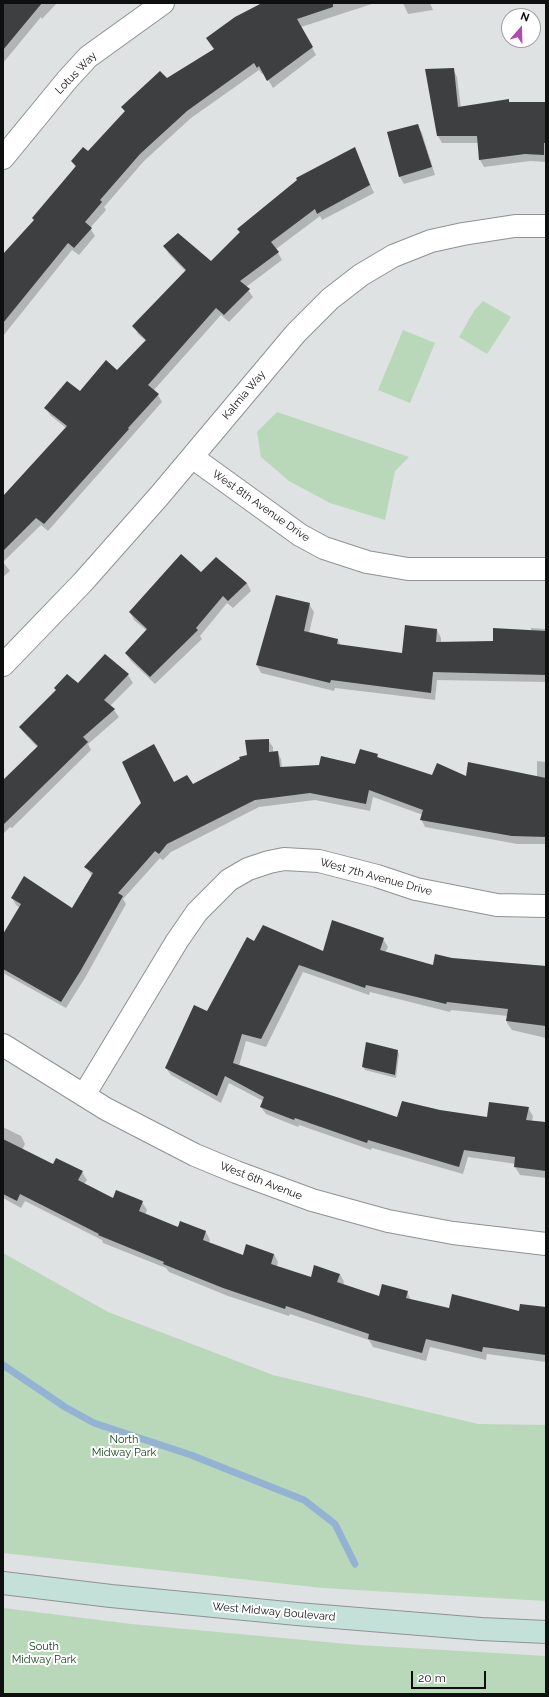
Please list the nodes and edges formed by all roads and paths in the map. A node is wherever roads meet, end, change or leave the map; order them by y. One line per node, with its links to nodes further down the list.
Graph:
1 (163, 3): 2 (street, Lotus Way)
2 (3, 158)
3 (546, 226): 4 (street, Kalmia Way)
4 (192, 457): 5 (street, West 8th Avenue Drive); 6 (street, Kalmia Way)
5 (546, 569)
6 (3, 665)
7 (546, 906): 9 (street, West 7th Avenue Drive)
8 (3, 1045): 9 (street, West 6th Avenue)
9 (84, 1095): 10 (street, West 6th Avenue)
10 (546, 1244)
11 (3, 1583): 12 (main road, West Midway Boulevard)
12 (546, 1632)

